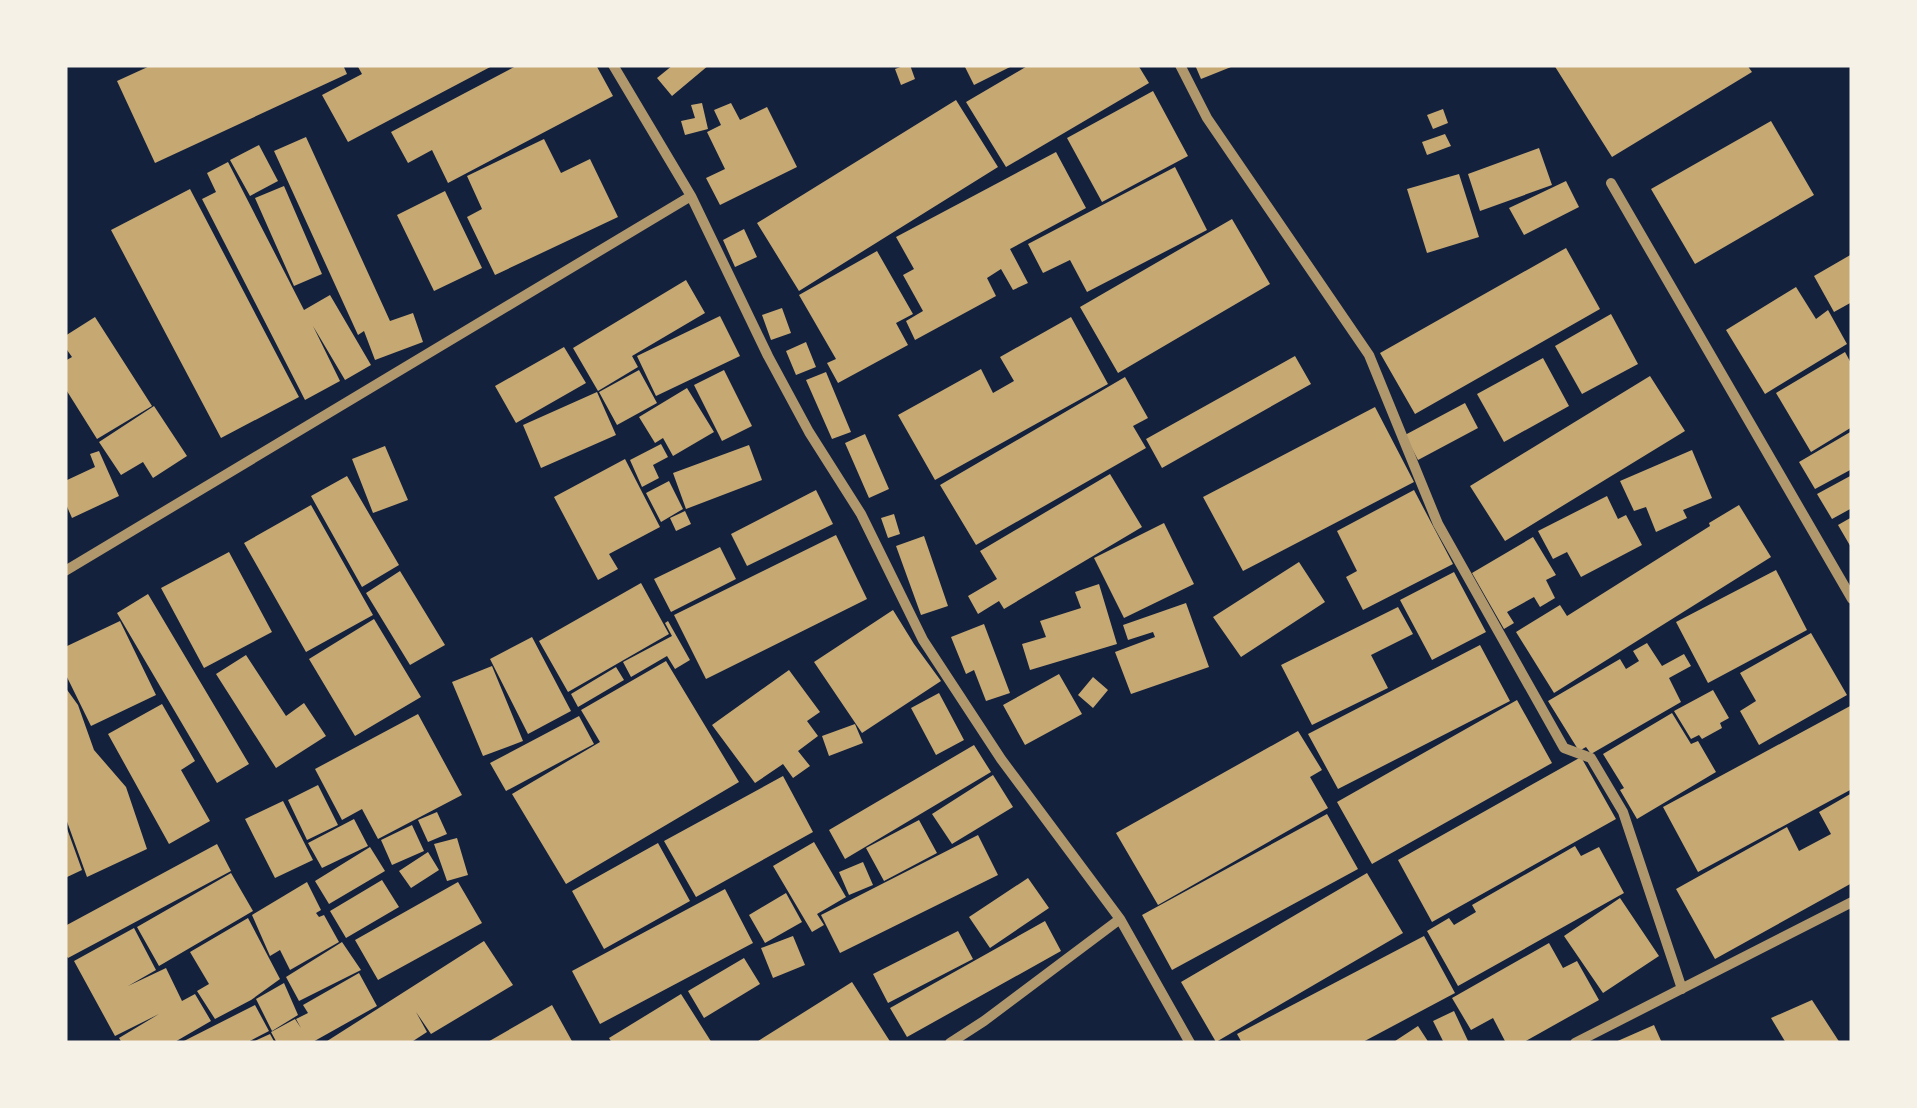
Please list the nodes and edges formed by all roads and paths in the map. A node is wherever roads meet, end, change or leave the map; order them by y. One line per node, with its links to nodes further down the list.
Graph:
1 (613, 65): 4 (street)
2 (1180, 65): 9 (street)
3 (1611, 182): 6 (street)
4 (691, 196): 5 (street); 8 (street)
5 (65, 571)
6 (1852, 599)
7 (1852, 902): 9 (street)
8 (1120, 920): 10 (street); 11 (street)
9 (1682, 989): 12 (street)
10 (950, 1043)
11 (1190, 1043)
12 (1575, 1043)

